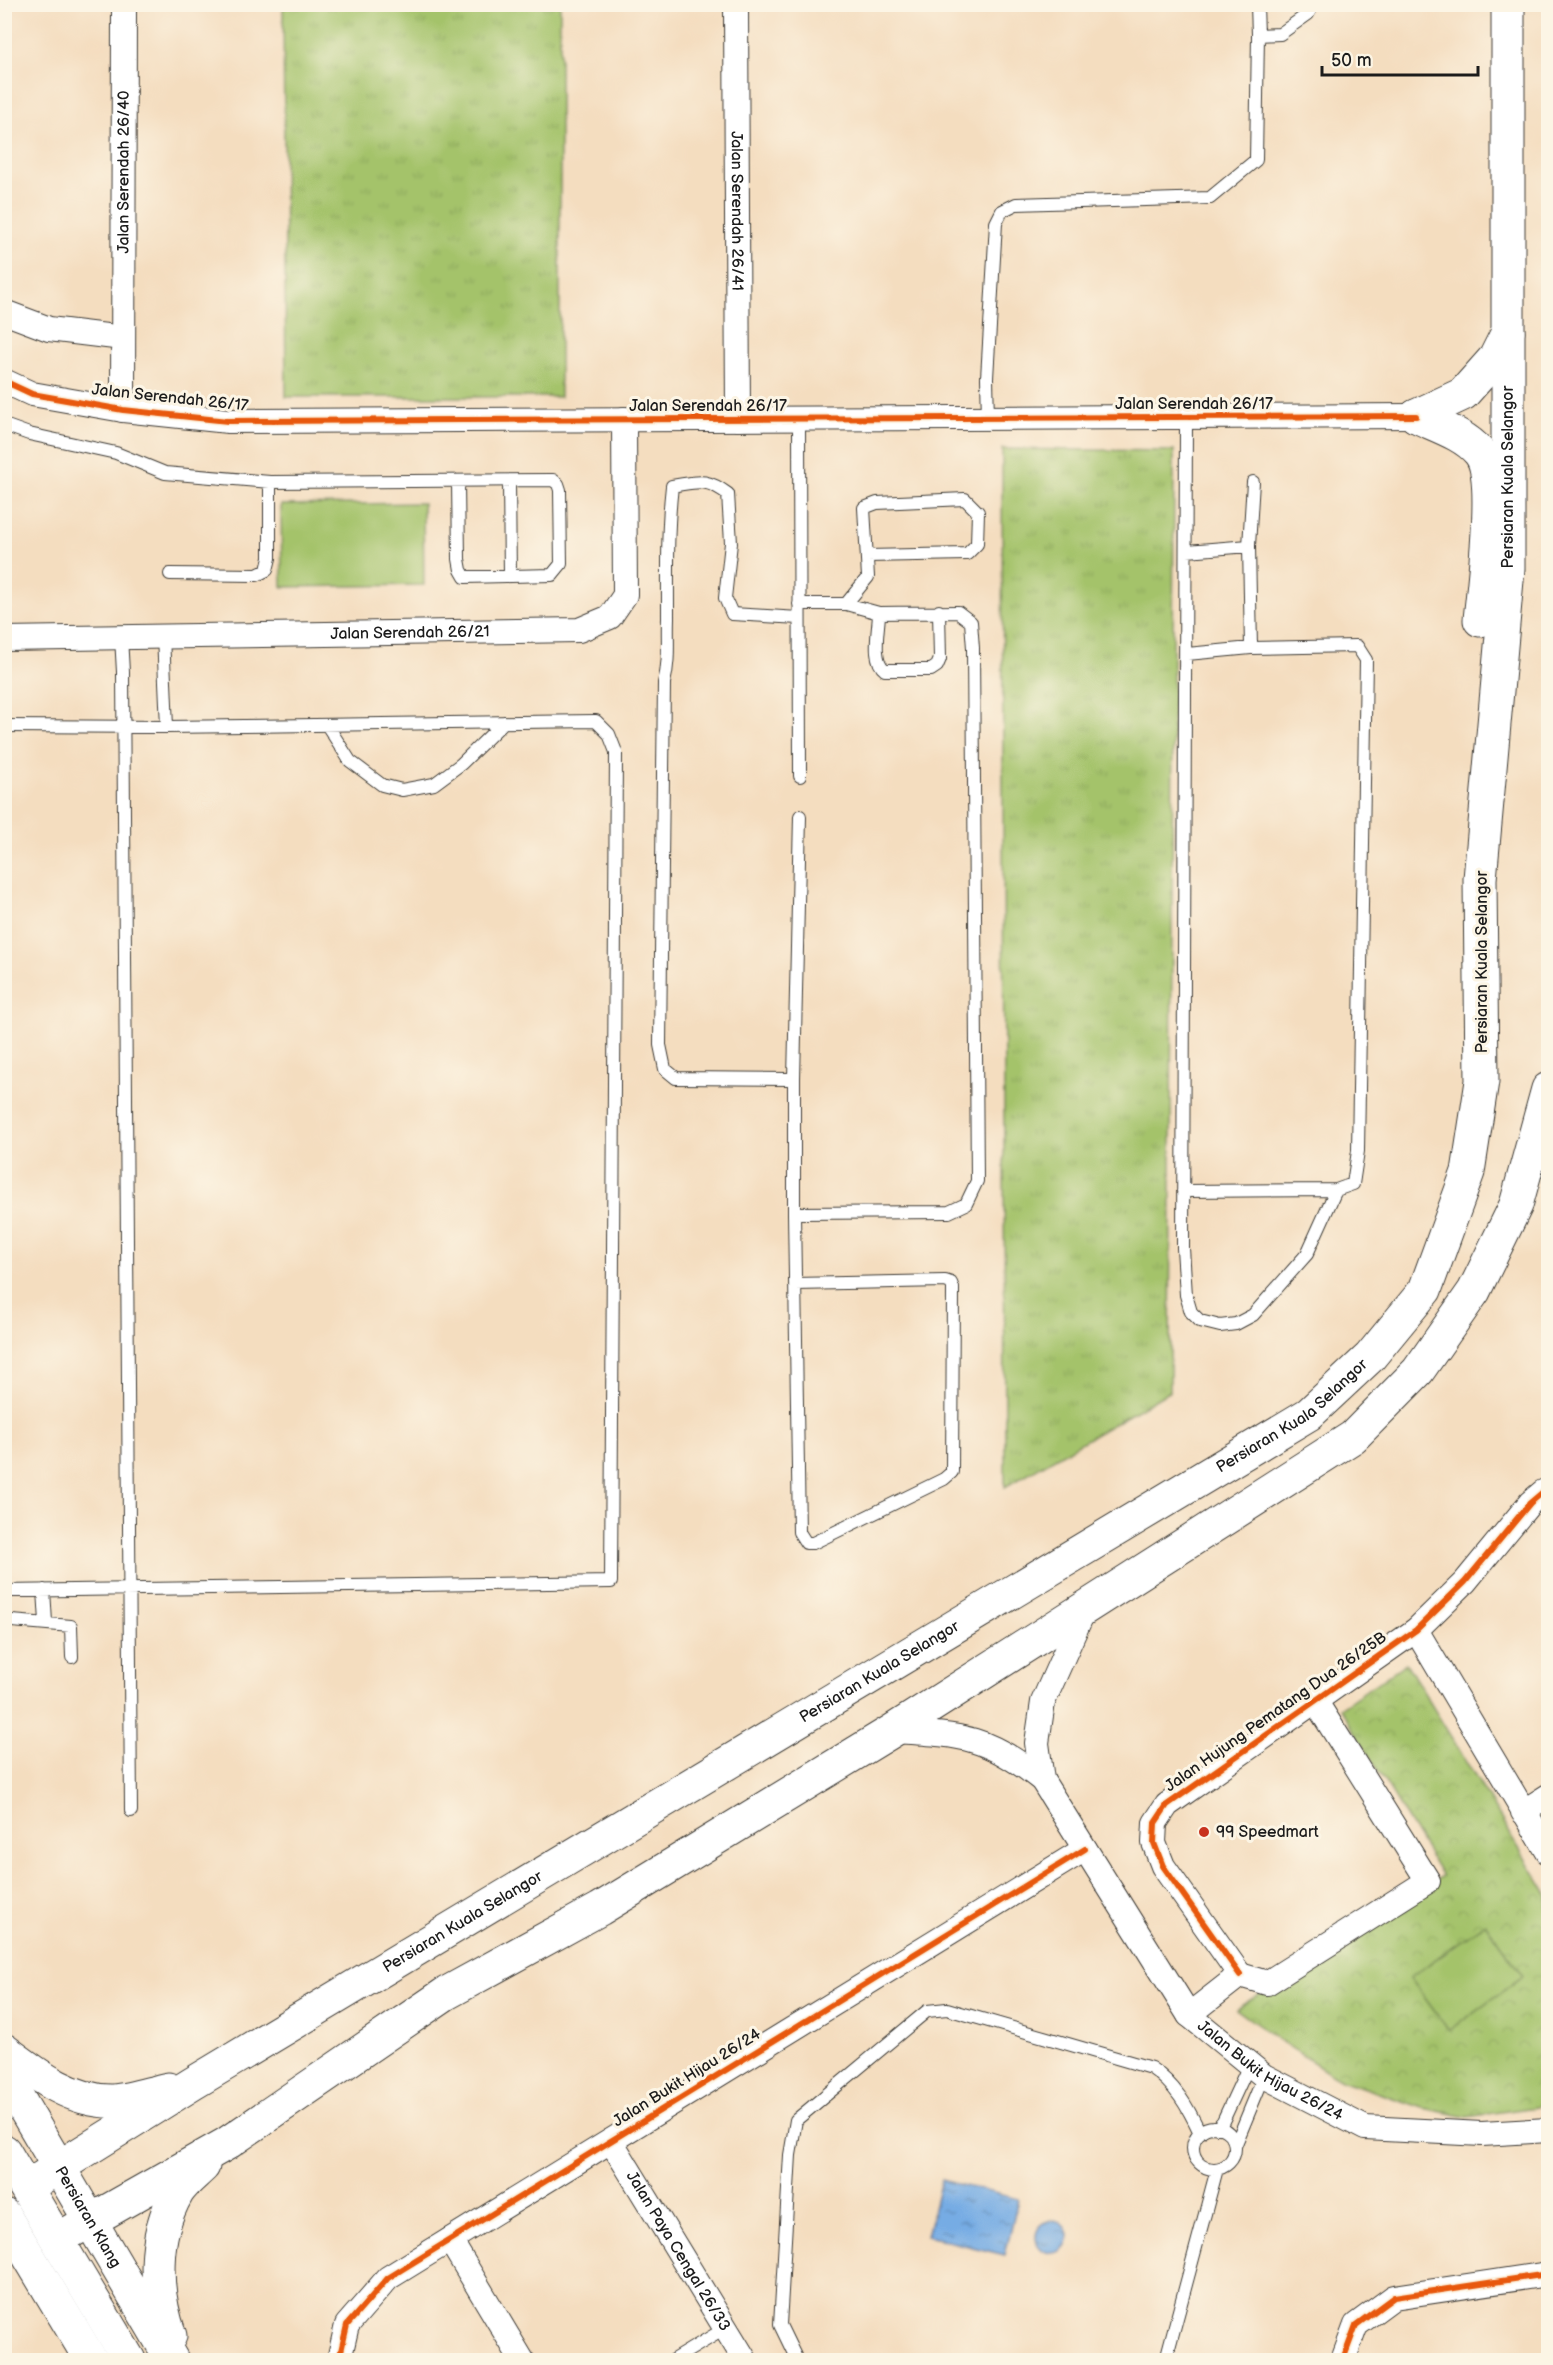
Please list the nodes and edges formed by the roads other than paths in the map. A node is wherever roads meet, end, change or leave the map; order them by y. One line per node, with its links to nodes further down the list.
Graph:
1 (124, 4): 9 (street, Jalan Serendah 26/40)
2 (736, 4): 16 (street, Jalan Serendah 26/41)
3 (1257, 4): 6 (lane)
4 (1314, 4): 6 (lane)
5 (1508, 4): 8 (main road, Persiaran Kuala Selangor)
6 (1258, 35): 14 (lane)
7 (4, 312): 9 (street)
8 (1510, 329): 12 (main road); 45 (main road, Persiaran Kuala Selangor)
9 (123, 339): 11 (street, Jalan Serendah 26/40)
10 (4, 381): 11 (street, Jalan Serendah 26/17)
11 (123, 410): 15 (street, Jalan Serendah 26/17)
12 (1416, 416): 13 (street, Jalan Serendah 26/17); 45 (main road)
13 (1186, 417): 14 (street, Jalan Serendah 26/17); 24 (lane)
14 (988, 418): 17 (street, Jalan Serendah 26/17)
15 (624, 419): 16 (street, Jalan Serendah 26/17); 33 (street, Jalan Serendah 26/21)
16 (738, 419): 17 (street, Jalan Serendah 26/17)
17 (799, 419): 28 (lane)
18 (4, 425): 21 (lane)
19 (458, 481): 20 (lane); 21 (lane); 27 (lane)
20 (509, 481): 27 (lane); 27 (lane)
21 (270, 482): 26 (lane)
22 (1253, 482): 23 (lane)
23 (1249, 546): 24 (lane); 36 (lane)
24 (1187, 551): 37 (lane)
25 (867, 556): 25 (lane); 29 (lane)
26 (170, 574)
27 (510, 576)
28 (799, 604): 29 (lane); 32 (lane)
29 (846, 604): 31 (lane)
30 (939, 611): 31 (lane); 31 (lane); 50 (lane)
31 (879, 613)
32 (799, 618): 43 (lane); 46 (lane)
33 (163, 636): 34 (street, Jalan Serendah 26/21); 42 (lane)
34 (121, 637): 35 (street, Jalan Serendah 26/21); 41 (lane)
35 (4, 639)
36 (1251, 648): 37 (lane); 48 (lane)
37 (1187, 654): 49 (lane)
38 (504, 722): 39 (lane); 39 (lane); 53 (lane)
39 (327, 725): 42 (lane)
40 (4, 726): 41 (lane)
41 (123, 727): 42 (lane); 53 (lane)
42 (167, 727)
43 (800, 776)
44 (800, 816): 46 (lane)
45 (1480, 879): 74 (main road, Persiaran Kuala Selangor)
46 (794, 1079): 50 (lane)
47 (1548, 1089): 56 (main road)
48 (1336, 1190): 49 (lane); 49 (lane)
49 (1183, 1191)
50 (794, 1213): 51 (lane)
51 (795, 1284): 51 (lane)
52 (1548, 1490): 59 (street, Jalan Hujung Pematang Dua 26/25B)
53 (130, 1589): 54 (lane); 65 (lane)
54 (44, 1590): 55 (lane); 58 (lane)
55 (4, 1591)
56 (1085, 1608): 62 (main road); 63 (street)
57 (12, 1621): 58 (lane)
58 (46, 1622): 60 (lane)
59 (1416, 1630): 61 (street, Jalan Hujung Pematang Dua 26/25B); 66 (street)
60 (72, 1657)
61 (1316, 1702): 69 (street, Jalan Hujung Pematang Dua 26/25B); 69 (street)
62 (892, 1731): 63 (street); 79 (main road)
63 (1042, 1780): 67 (street, Jalan Bukit Hijau 26/24)
64 (1548, 1796): 66 (street)
65 (131, 1811)
66 (1523, 1812): 68 (street)
67 (1085, 1850): 70 (street, Jalan Bukit Hijau 26/24); 78 (street, Jalan Bukit Hijau 26/24)
68 (1548, 1852)
69 (1240, 1975): 70 (street)
70 (1189, 2014): 72 (street, Jalan Bukit Hijau 26/24)
71 (4, 2050): 74 (main road)
72 (1257, 2071): 75 (lane); 76 (street, Jalan Bukit Hijau 26/24); 80 (lane)
73 (4, 2074): 82 (main road, Persiaran Klang)
74 (192, 2084): 82 (main road, Persiaran Kuala Selangor)
75 (1216, 2128): 77 (lane); 80 (lane)
76 (1548, 2130)
77 (1200, 2133): 83 (lane); 100 (lane)
78 (610, 2141): 88 (street, Jalan Bukit Hijau 26/24); 90 (street, Jalan Paya Cengal 26/33)
79 (226, 2144): 86 (main road); 95 (main road)
80 (1234, 2146): 83 (lane)
81 (4, 2151): 84 (main road)
82 (59, 2167): 84 (main road, Persiaran Kuala Selangor); 86 (main road, Persiaran Klang)
83 (1217, 2169): 91 (lane)
84 (27, 2187): 87 (main road)
85 (4, 2215): 92 (main road)
86 (91, 2221): 87 (main road); 94 (main road, Persiaran Klang)
87 (58, 2239): 93 (main road)
88 (450, 2240): 96 (street, Jalan Bukit Hijau 26/24); 97 (street)
89 (1548, 2274): 101 (street)
90 (726, 2328): 98 (lane); 99 (street, Jalan Paya Cengal 26/33)
91 (1166, 2358)
92 (91, 2361)
93 (129, 2361)
94 (172, 2361)
95 (177, 2361)
96 (339, 2361)
97 (522, 2361)
98 (673, 2361)
99 (744, 2361)
100 (797, 2361)
101 (1343, 2361)

